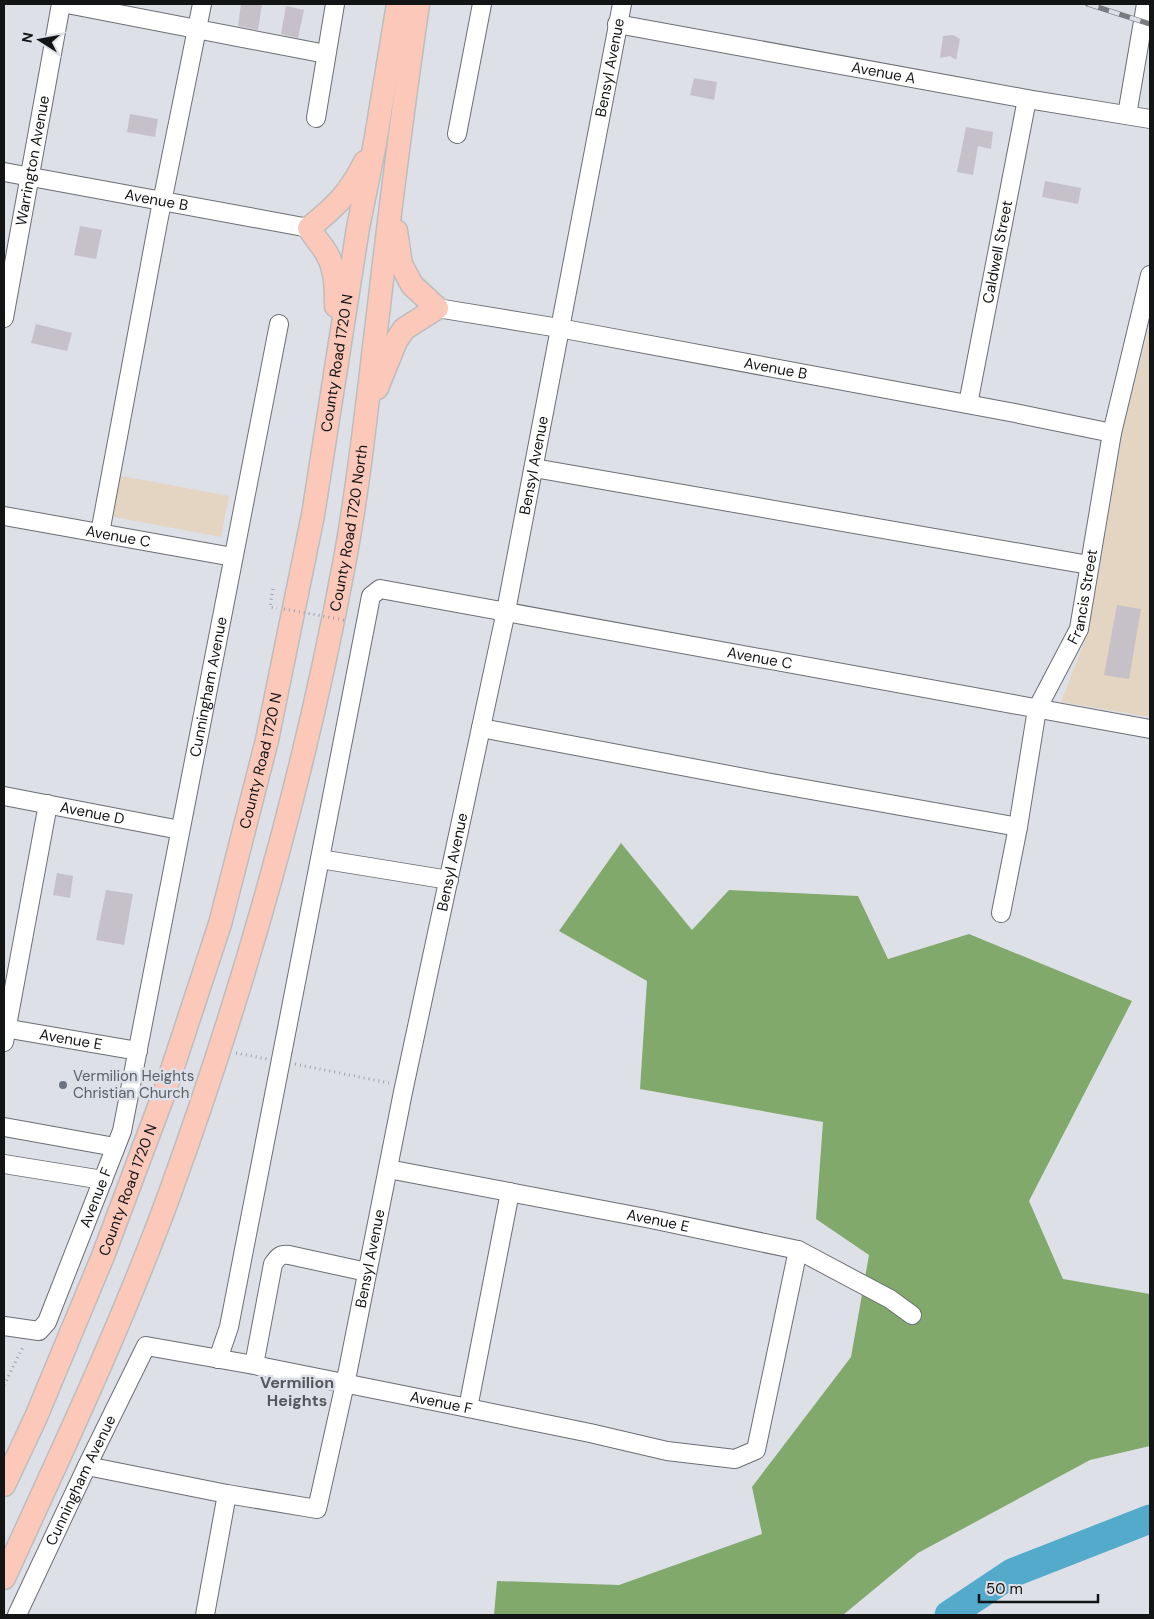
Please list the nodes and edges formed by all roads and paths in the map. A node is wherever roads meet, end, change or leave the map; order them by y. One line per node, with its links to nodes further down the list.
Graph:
1 (61, 4): 20 (street, Warrington Avenue)
2 (68, 4): 11 (street)
3 (202, 4): 11 (street)
4 (335, 4): 12 (street)
5 (398, 4): 18 (main road, County Road 1720 N)
6 (418, 4): 22 (main road)
7 (482, 4): 17 (street)
8 (622, 4): 10 (street, Bensyl Avenue)
9 (1146, 4): 14 (street)
10 (617, 24): 13 (street, Avenue A); 28 (street, Bensyl Avenue)
11 (196, 29): 12 (street); 21 (street)
12 (326, 54): 15 (street)
13 (1028, 99): 14 (street, Avenue A); 30 (street, Caldwell Street)
14 (1127, 115): 16 (street, Avenue A)
15 (316, 118)
16 (1150, 119)
17 (457, 134)
18 (374, 143): 23 (main road); 29 (main road, County Road 1720 N)
19 (4, 172): 20 (street, Avenue B)
20 (30, 176): 21 (street, Avenue B); 26 (street, Warrington Avenue)
21 (163, 200): 23 (street, Avenue B); 35 (street)
22 (392, 200): 25 (main road); 31 (main road, County Road 1720 North)
23 (309, 228): 29 (main road)
24 (1150, 275): 32 (street, Francis Street)
25 (437, 308): 28 (street, Avenue B); 31 (main road)
26 (4, 318)
27 (279, 324): 36 (street, Cunningham Avenue)
28 (559, 328): 30 (street, Avenue B); 33 (street, Bensyl Avenue)
29 (336, 374): 76 (main road, County Road 1720 N)
30 (968, 404): 32 (street, Avenue B)
31 (366, 413): 78 (main road, County Road 1720 North)
32 (1112, 433): 37 (street, Francis Street)
33 (534, 468): 37 (street); 41 (street, Bensyl Avenue)
34 (4, 516): 35 (street, Avenue C)
35 (100, 533): 36 (street, Avenue C)
36 (233, 557): 49 (street, Cunningham Avenue)
37 (1089, 565): 43 (street, Francis Street)
38 (273, 590): 39 (path)
39 (270, 607)
40 (284, 609): 42 (path, bridge)
41 (506, 611): 43 (street, Avenue C); 44 (street, Bensyl Avenue); 50 (street, Avenue C)
42 (344, 620)
43 (1037, 709): 45 (street, Avenue C); 48 (street, Francis Street)
44 (481, 728): 48 (street); 51 (street, Bensyl Avenue)
45 (1150, 729)
46 (4, 796): 47 (street, Avenue D)
47 (48, 804): 49 (street, Avenue D); 53 (street)
48 (1018, 827): 52 (street, Francis Street)
49 (180, 830): 54 (street, Cunningham Avenue)
50 (320, 859): 51 (street); 56 (street)
51 (449, 880): 61 (street, Bensyl Avenue)
52 (1001, 913)
53 (5, 1032): 54 (street, Avenue E)
54 (138, 1051): 59 (street, Avenue F)
55 (235, 1053): 56 (path)
56 (281, 1062): 57 (path); 70 (street)
57 (389, 1083)
58 (4, 1127): 59 (street)
59 (115, 1147): 62 (street, Avenue F)
60 (4, 1164): 62 (street)
61 (388, 1169): 63 (street, Avenue E); 65 (street, Bensyl Avenue)
62 (103, 1180): 67 (street, Avenue F)
63 (510, 1192): 64 (street, Avenue E); 74 (street)
64 (798, 1250): 66 (street, Avenue E); 74 (street, Avenue F)
65 (367, 1272): 71 (street); 72 (street, Bensyl Avenue)
66 (912, 1315)
67 (4, 1326)
68 (26, 1342): 73 (path)
69 (146, 1346): 70 (street, Avenue F); 75 (street, Cunningham Avenue)
70 (218, 1358): 71 (street, Avenue F)
71 (254, 1365): 72 (street, Avenue F)
72 (345, 1383): 74 (street, Avenue F); 77 (street, Bensyl Avenue)
73 (4, 1385)
74 (468, 1408)
75 (87, 1466): 77 (street); 79 (street, Cunningham Avenue)
76 (4, 1485)
77 (227, 1494): 80 (street)
78 (4, 1578)
79 (17, 1615)
80 (206, 1615)

